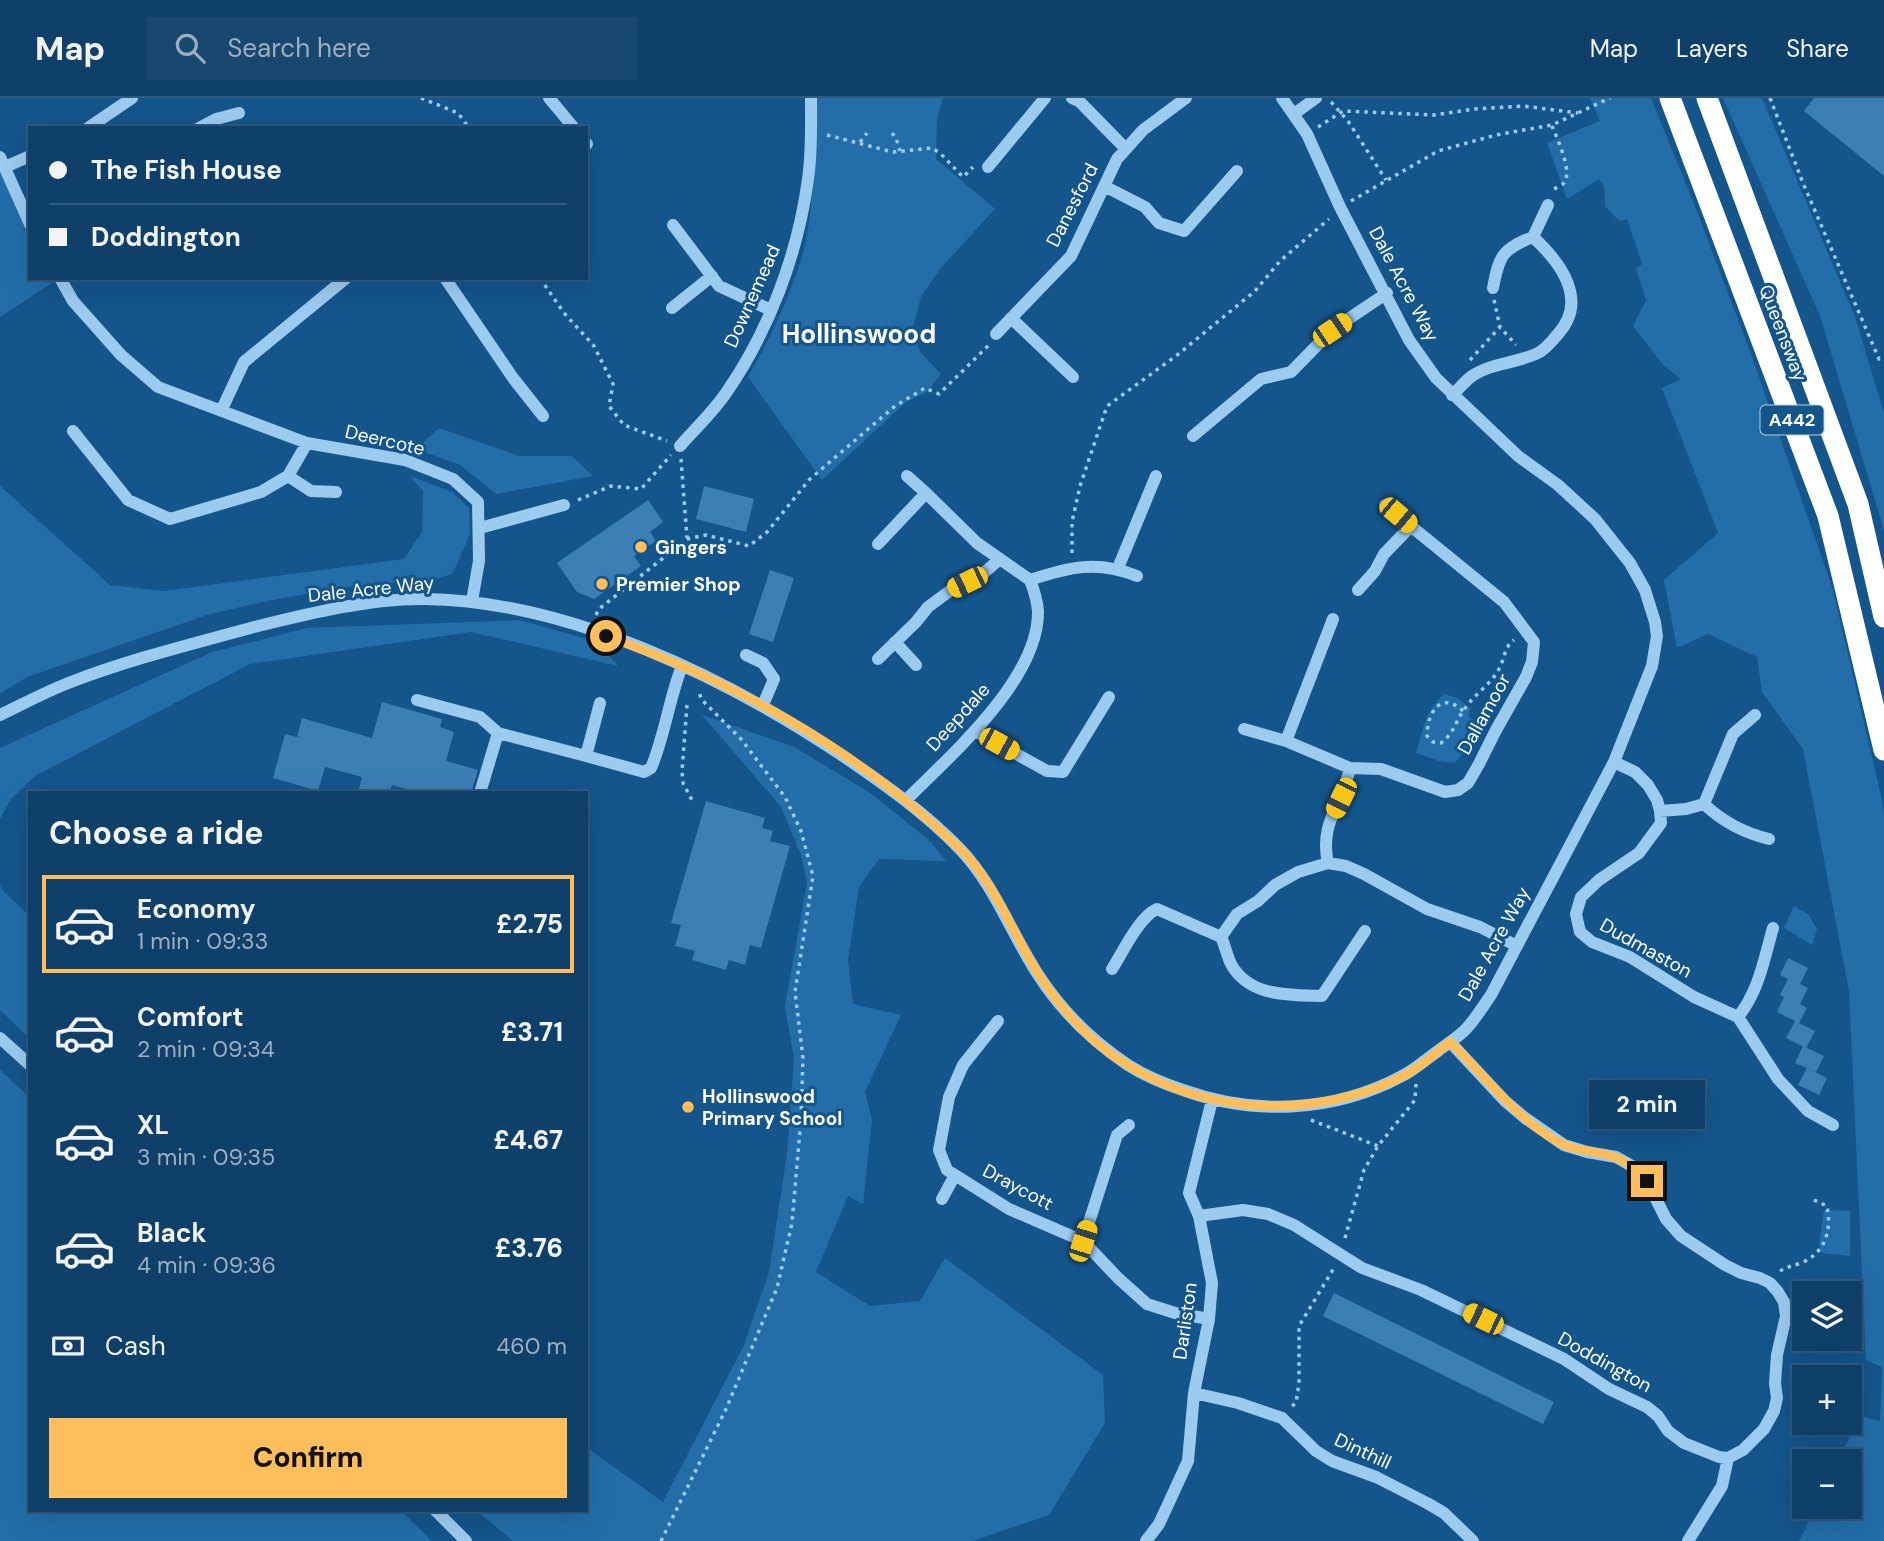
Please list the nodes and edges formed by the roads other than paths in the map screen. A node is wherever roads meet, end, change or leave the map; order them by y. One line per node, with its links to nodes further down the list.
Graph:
1 (132, 98): 13 (street)
2 (549, 98): 15 (street)
3 (811, 98): 33 (street, Downemead)
4 (1045, 98): 19 (street)
5 (1072, 98): 16 (street)
6 (1186, 98): 16 (street, Danesford)
7 (1282, 98): 12 (street, Dale Acre Way)
8 (1317, 98): 12 (street)
9 (1670, 98): 77 (highway, Queensway / A442)
10 (1707, 98): 60 (highway, Queensway / A442)
11 (239, 113): 14 (street)
12 (1294, 114): 31 (street, Dale Acre Way)
13 (91, 126)
14 (204, 126)
15 (572, 126)
16 (1126, 149): 21 (street, Danesford)
17 (28, 156): 18 (street)
18 (2, 162): 23 (street)
19 (988, 167)
20 (1237, 170): 21 (street)
21 (1104, 187): 34 (street, Danesford)
22 (1548, 205): 25 (street)
23 (28, 220)
24 (673, 225): 26 (street)
25 (1533, 237): 30 (street); 37 (street)
26 (712, 276): 32 (street); 33 (street)
27 (61, 280): 38 (street, Deercote)
28 (344, 280): 38 (street)
29 (446, 280): 39 (street)
30 (1493, 288)
31 (1387, 293): 37 (street, Dale Acre Way); 41 (street)
32 (672, 308)
33 (771, 310): 43 (street, Downemead)
34 (1011, 318): 35 (street, Danesford); 36 (street)
35 (996, 334)
36 (1073, 377)
37 (1452, 395): 79 (street, Dale Acre Way)
38 (222, 409): 42 (street, Deercote)
39 (543, 416)
40 (73, 431): 44 (street)
41 (1194, 436)
42 (307, 443): 44 (street); 52 (street, Deercote)
43 (680, 446)
44 (288, 476): 47 (street)
45 (907, 476): 48 (street)
46 (1156, 476): 55 (street)
47 (336, 492)
48 (926, 493): 53 (street); 54 (street)
49 (564, 505): 52 (street)
50 (1385, 505): 51 (street, Dallamoor)
51 (1411, 526): 58 (street); 80 (street, Dallamoor)
52 (480, 528): 59 (street, Deercote)
53 (878, 544)
54 (1000, 559): 57 (street); 62 (street)
55 (1118, 568): 56 (street); 57 (street)
56 (1137, 576)
57 (1030, 580): 74 (street, Deepdale)
58 (1358, 590)
59 (472, 601): 66 (street, Dale Acre Way); 71 (street, Dale Acre Way)
60 (1884, 617)
61 (1333, 619): 76 (street)
62 (895, 642): 64 (street); 65 (street)
63 (746, 655): 70 (street)
64 (878, 659)
65 (916, 665)
66 (688, 669): 70 (street, Dale Acre Way); 78 (street)
67 (1109, 697): 74 (street)
68 (417, 700): 75 (street)
69 (600, 703): 78 (street)
70 (763, 705): 82 (street, Dale Acre Way)
71 (0, 715)
72 (1755, 715): 83 (street)
73 (1244, 729): 76 (street, Dallamoor)
74 (975, 731): 82 (street, Deepdale)
75 (498, 733): 78 (street); 81 (street)
76 (1286, 741): 80 (street, Dallamoor)
77 (1884, 750)
78 (586, 756)
79 (1614, 762): 84 (street); 90 (street, Dale Acre Way)
80 (1350, 768): 86 (street)
81 (481, 791)
82 (906, 800): 97 (street, Dale Acre Way)
83 (1704, 804): 84 (street); 85 (street)
84 (1660, 811): 92 (street, Dudmaston)
85 (1769, 839)
86 (1328, 863): 89 (street); 90 (street)
87 (1773, 928): 92 (street)
88 (1365, 931): 89 (street)
89 (1222, 937): 91 (street)
90 (1517, 946): 95 (street, Dale Acre Way)
91 (1112, 969)
92 (1738, 1017): 99 (street)
93 (998, 1021): 100 (street, Draycott)
94 (0, 1038): 96 (street)
95 (1450, 1042): 97 (street, Dale Acre Way); 106 (street)
96 (28, 1063)
97 (1212, 1100): 102 (street, Darliston)
98 (1129, 1125): 103 (street)
99 (1833, 1125)
100 (955, 1175): 101 (street); 103 (street, Draycott)
101 (942, 1199)
102 (1199, 1216): 104 (street, Darliston); 106 (street, Doddington)
103 (1083, 1241): 104 (street, Draycott)
104 (1209, 1319): 105 (street, Darliston)
105 (1194, 1392): 109 (street, Darliston); 110 (street, Dinthill)
106 (1728, 1458): 111 (street)
107 (437, 1512): 108 (street)
108 (466, 1541)
109 (1146, 1541)
110 (1473, 1541)
111 (1688, 1541)

